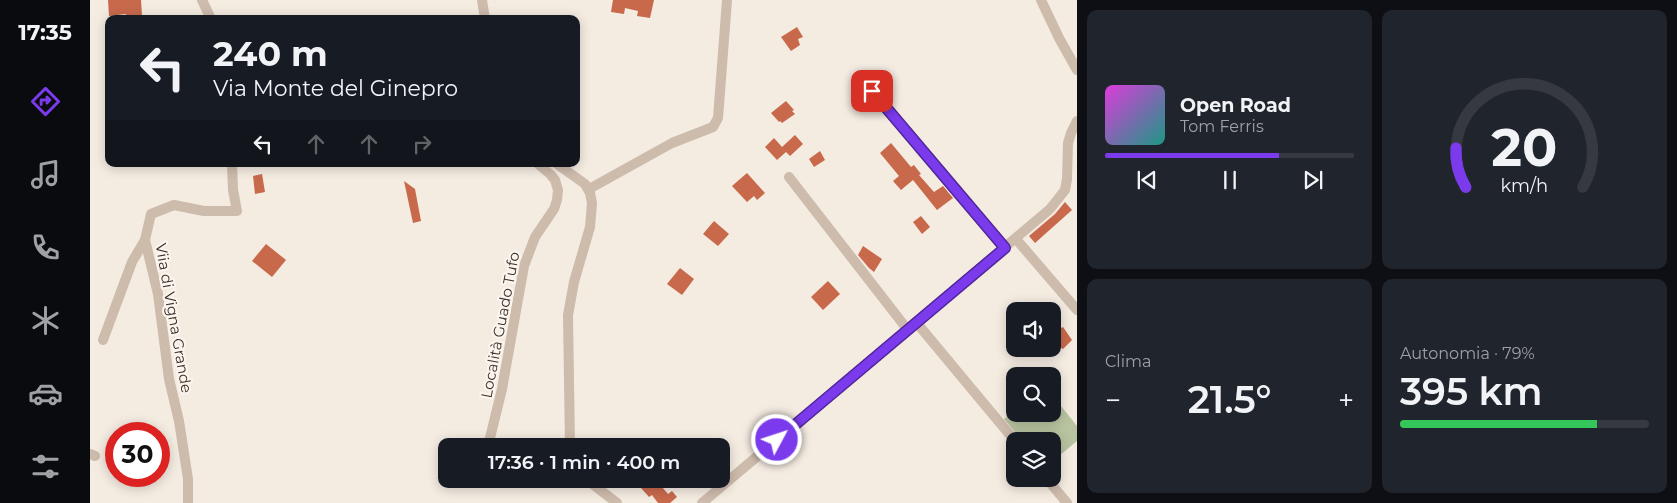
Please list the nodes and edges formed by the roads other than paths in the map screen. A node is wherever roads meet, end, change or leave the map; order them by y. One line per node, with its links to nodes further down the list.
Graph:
1 (202, 0): 5 (street)
2 (482, 0): 6 (street)
3 (727, 0): 14 (street)
4 (1041, 0): 7 (street)
5 (208, 15)
6 (484, 15)
7 (1077, 70)
8 (872, 91): 17 (street)
9 (1077, 121): 15 (street)
10 (232, 167): 16 (street, Viia di Vigna Grande)
11 (542, 167): 23 (street, Località Guado Tufo)
12 (561, 167): 14 (street)
13 (789, 177): 20 (street)
14 (589, 189): 24 (street)
15 (1016, 239): 17 (street); 18 (street)
16 (145, 240): 21 (street); 27 (street, Viia di Vigna Grande)
17 (1005, 248): 19 (street)
18 (1077, 310)
19 (916, 322): 20 (street); 22 (street)
20 (907, 329): 29 (street)
21 (103, 340)
22 (1008, 432)
23 (490, 438)
24 (570, 438)
25 (1053, 487): 30 (street)
26 (598, 488): 28 (street)
27 (188, 503)
28 (617, 503)
29 (702, 503)
30 (1067, 503)

